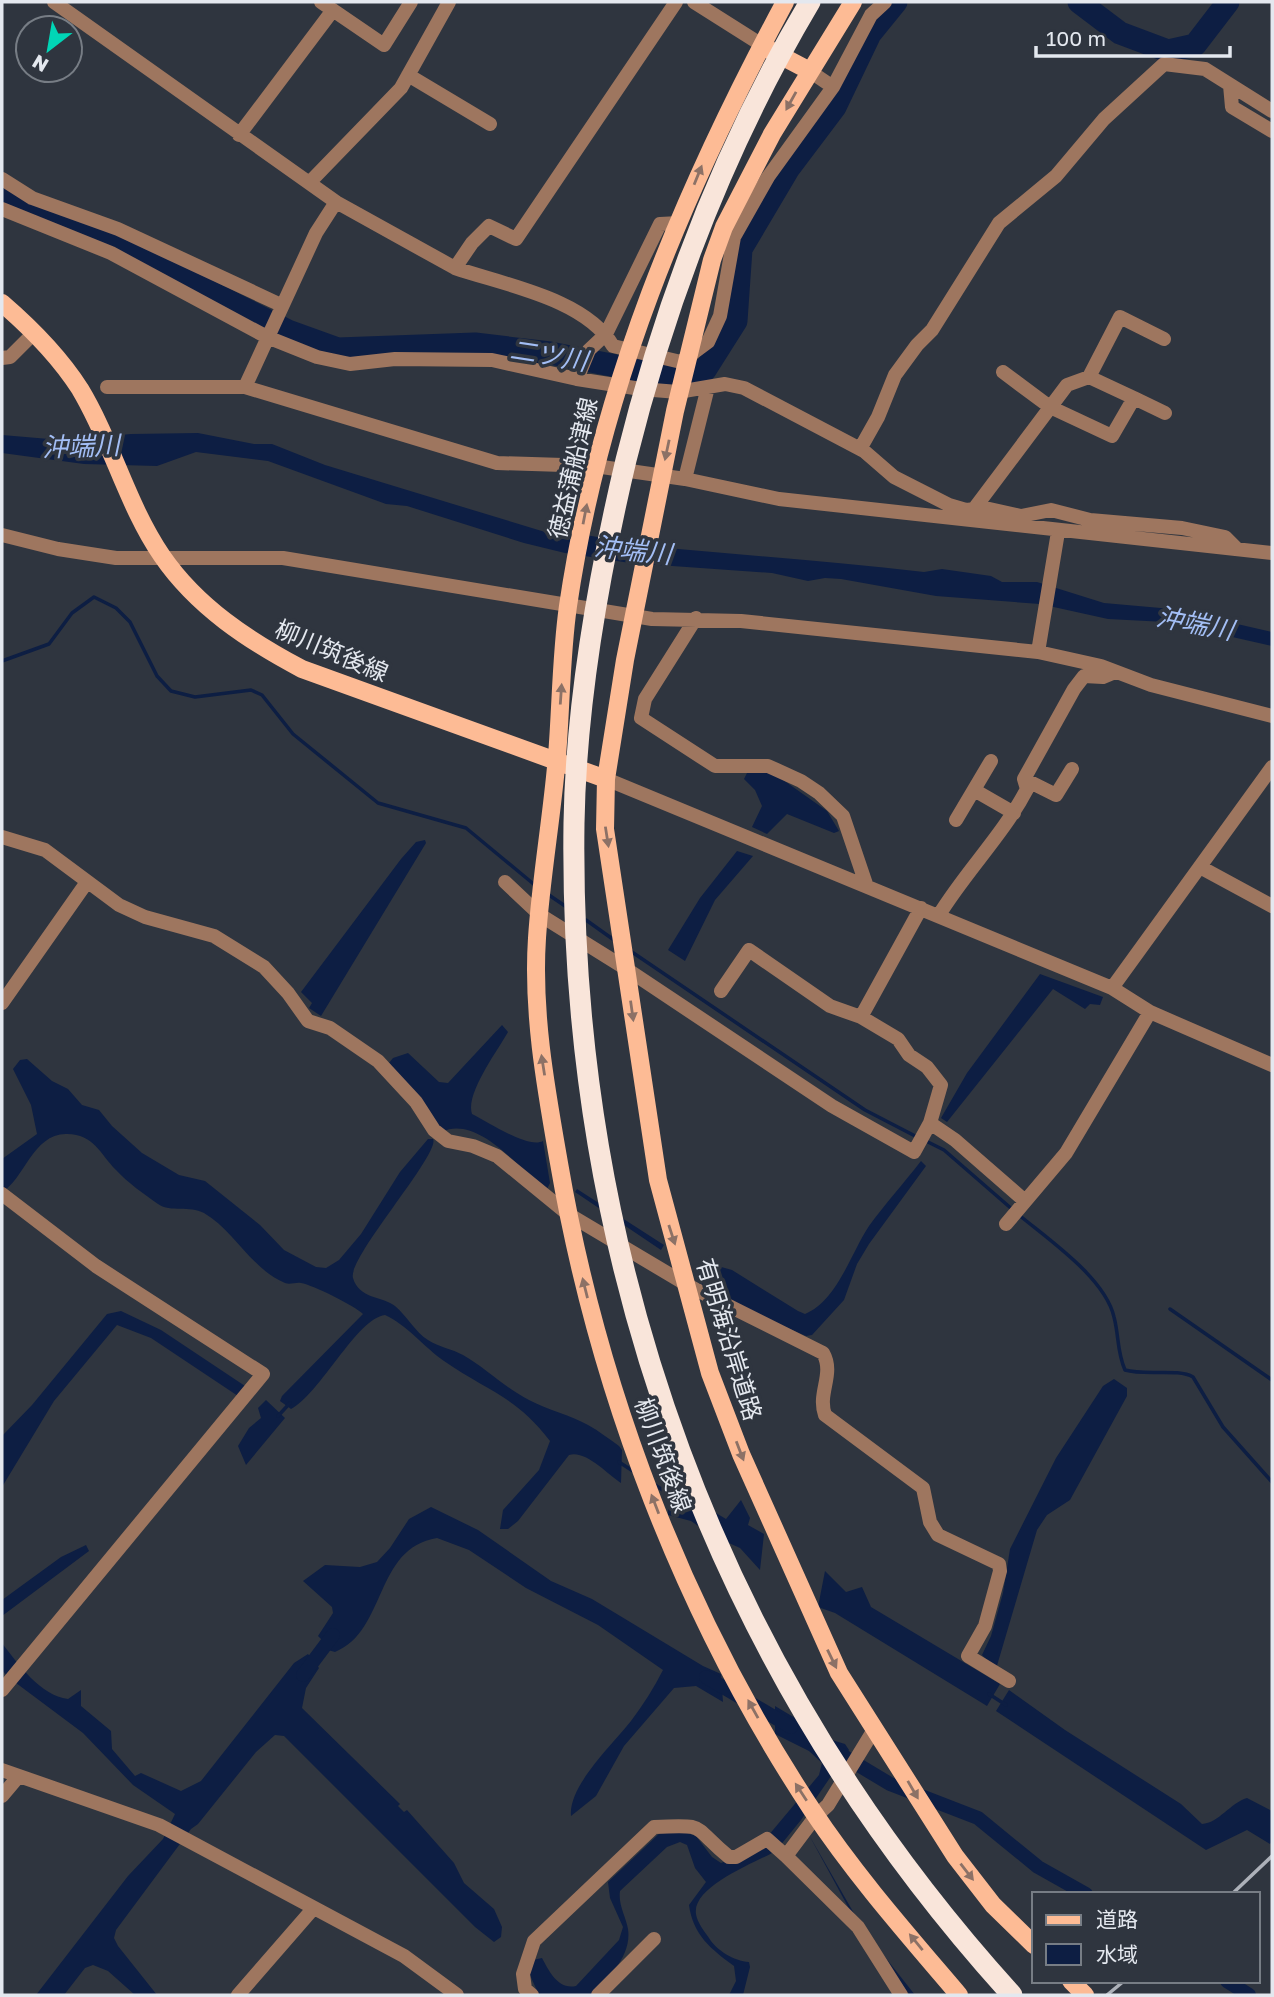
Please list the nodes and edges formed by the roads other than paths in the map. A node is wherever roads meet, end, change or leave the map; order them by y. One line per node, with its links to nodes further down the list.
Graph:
1 (54, 2): 21 (street)
2 (321, 2): 12 (street)
3 (411, 2): 12 (street)
4 (449, 2): 15 (street)
5 (676, 2): 27 (street)
6 (694, 2): 13 (street)
7 (785, 2): 13 (main road, 徳益蒲船津線)
8 (802, 2): 97 (highway)
9 (810, 2): 100 (highway)
10 (853, 2): 14 (main road)
11 (885, 2): 17 (street)
12 (333, 10): 21 (street)
13 (762, 45): 14 (main road); 26 (main road, 徳益蒲船津線, one-way to 13)
14 (808, 71): 17 (street); 47 (main road, one-way to 47)
15 (408, 75): 19 (street); 23 (street)
16 (1230, 85): 18 (street); 20 (street); 44 (street)
17 (833, 87): 31 (street)
18 (1270, 106)
19 (490, 124)
20 (1272, 131)
21 (239, 135): 23 (street)
22 (2, 179): 29 (street)
23 (309, 183): 24 (street)
24 (336, 202): 27 (street); 29 (street)
25 (2, 209): 32 (street)
26 (679, 223): 31 (street); 45 (main road, 徳益蒲船津線)
27 (455, 268): 31 (street)
28 (2, 303): 30 (main road, 柳川筑後線)
29 (281, 305): 32 (street)
30 (34, 332): 34 (street); 52 (main road, 柳川筑後線)
31 (606, 334): 37 (street)
32 (267, 337): 37 (street); 39 (street)
33 (1164, 339): 36 (street)
34 (2, 358)
35 (1003, 372): 42 (street)
36 (1089, 377): 41 (street); 42 (street)
37 (577, 379): 40 (street)
38 (107, 387): 39 (street)
39 (245, 387): 45 (street)
40 (708, 387): 44 (street); 46 (street)
41 (1134, 398): 42 (street); 43 (street)
42 (1050, 407): 48 (street)
43 (1165, 413)
44 (860, 449): 48 (street)
45 (593, 474): 47 (street); 54 (main road, 徳益蒲船津線, one-way to 45)
46 (685, 479): 47 (street); 50 (street)
47 (661, 482): 55 (main road)
48 (974, 509): 51 (street)
49 (2, 535): 52 (street)
50 (1057, 536): 51 (street); 57 (street)
51 (1237, 549): 53 (street)
52 (159, 550): 54 (street); 61 (main road, 柳川筑後線)
53 (1272, 554)
54 (569, 601): 55 (street); 61 (main road, 徳益蒲船津線, one-way to 54)
55 (635, 613): 56 (street); 64 (main road)
56 (696, 618): 57 (street); 73 (street)
57 (1039, 647): 58 (street)
58 (1115, 671): 59 (street); 65 (street)
59 (1272, 716)
60 (991, 761): 66 (street)
61 (556, 762): 64 (main road, 柳川筑後線); 75 (main road, 柳川筑後線)
62 (1272, 767): 70 (street)
63 (1072, 769): 65 (street)
64 (606, 779): 73 (street); 78 (main road, 有明海沿岸道路, one-way to 78)
65 (1024, 779): 67 (street)
66 (974, 790): 67 (street); 68 (street)
67 (1014, 813): 77 (street)
68 (956, 820)
69 (2, 838): 71 (street)
70 (1200, 867): 74 (street); 79 (street)
71 (87, 882): 81 (street); 88 (street)
72 (505, 882): 75 (street)
73 (866, 884): 76 (street)
74 (1272, 906)
75 (540, 908): 78 (street); 88 (main road, 柳川筑後線, one-way to 75)
76 (921, 908): 77 (street); 83 (street)
77 (939, 915): 79 (street)
78 (625, 968): 85 (street); 90 (main road, 有明海沿岸道路, one-way to 90)
79 (1112, 988): 82 (street)
80 (721, 991): 83 (street)
81 (2, 1003)
82 (1150, 1012): 84 (street); 87 (street)
83 (861, 1017): 85 (street)
84 (1272, 1065)
85 (928, 1127): 87 (street)
86 (2, 1194): 92 (street)
87 (1023, 1203): 89 (street)
88 (568, 1214): 90 (street); 98 (main road, 柳川筑後線, one-way to 88)
89 (1008, 1221)
90 (689, 1286): 91 (street); 93 (main road, 有明海沿岸道路, one-way to 93)
91 (1009, 1681)
92 (3, 1689)
93 (875, 1727): 98 (street); 103 (main road, 有明海沿岸道路, one-way to 103)
94 (2, 1770): 95 (street)
95 (18, 1777): 96 (street); 101 (street)
96 (2, 1796)
97 (850, 1803): 110 (highway); 111 (highway)
98 (816, 1815): 99 (street); 109 (main road, 柳川筑後線, one-way to 98)
99 (786, 1856): 106 (street); 108 (street)
100 (925, 1893): 112 (highway); 113 (highway)
101 (312, 1910): 104 (street); 105 (street)
102 (654, 1939): 107 (street)
103 (1032, 1943)
104 (238, 1995)
105 (457, 1995)
106 (532, 1995)
107 (598, 1995)
108 (901, 1995)
109 (959, 1995)
110 (993, 1995)
111 (1002, 1995)
112 (1012, 1995)
113 (1026, 1995)

